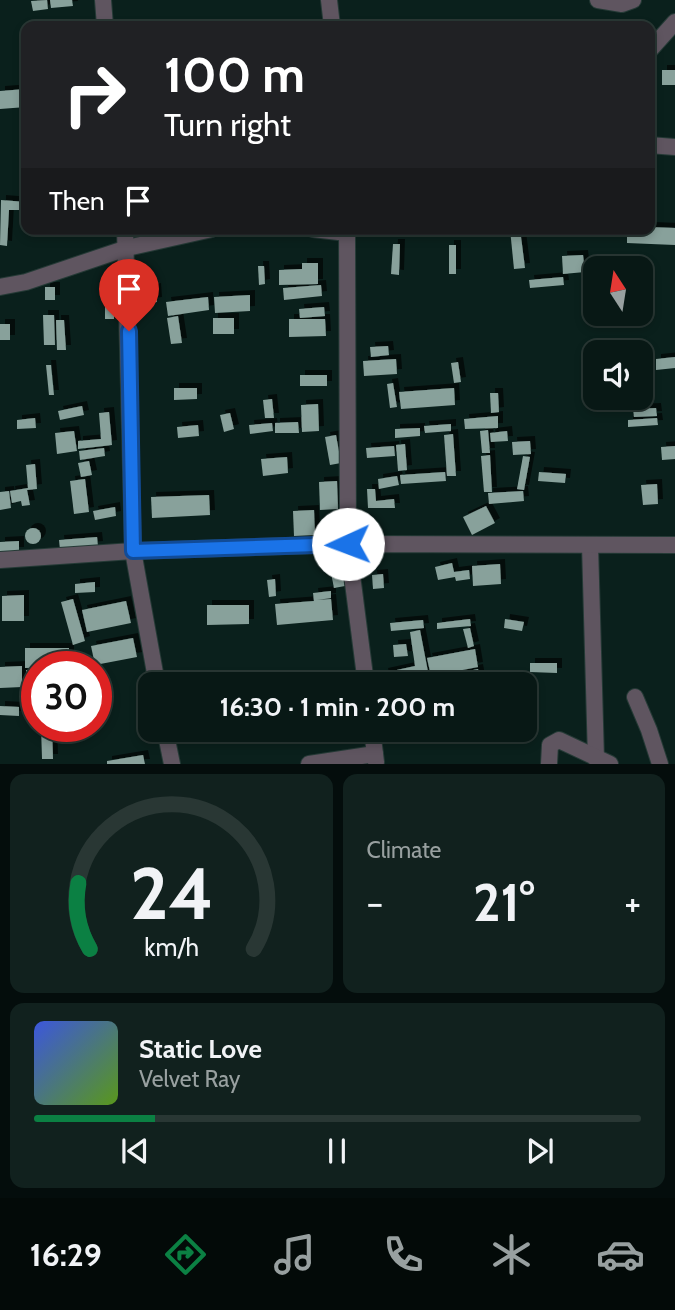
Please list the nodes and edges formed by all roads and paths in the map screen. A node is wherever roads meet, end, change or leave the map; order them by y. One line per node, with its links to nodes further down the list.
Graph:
1 (103, 0): 5 (street)
2 (329, 0): 6 (street)
3 (598, 0): 4 (street)
4 (633, 0)
5 (105, 21)
6 (331, 21)
7 (675, 22): 8 (street)
8 (655, 44)
9 (655, 145): 10 (street)
10 (675, 147)
11 (126, 235): 14 (street)
12 (185, 235): 14 (street)
13 (347, 235): 16 (street)
14 (127, 248): 15 (street); 19 (street)
15 (0, 286)
16 (348, 544): 17 (street); 19 (street); 22 (street)
17 (590, 545): 18 (street); 26 (street)
18 (675, 545)
19 (133, 551): 20 (street); 21 (street)
20 (0, 560)
21 (155, 672)
22 (364, 672)
23 (635, 697): 30 (street)
24 (168, 742): 27 (street)
25 (375, 759): 28 (street)
26 (603, 761): 29 (street)
27 (172, 764)
28 (309, 764)
29 (550, 764)
30 (660, 764)

